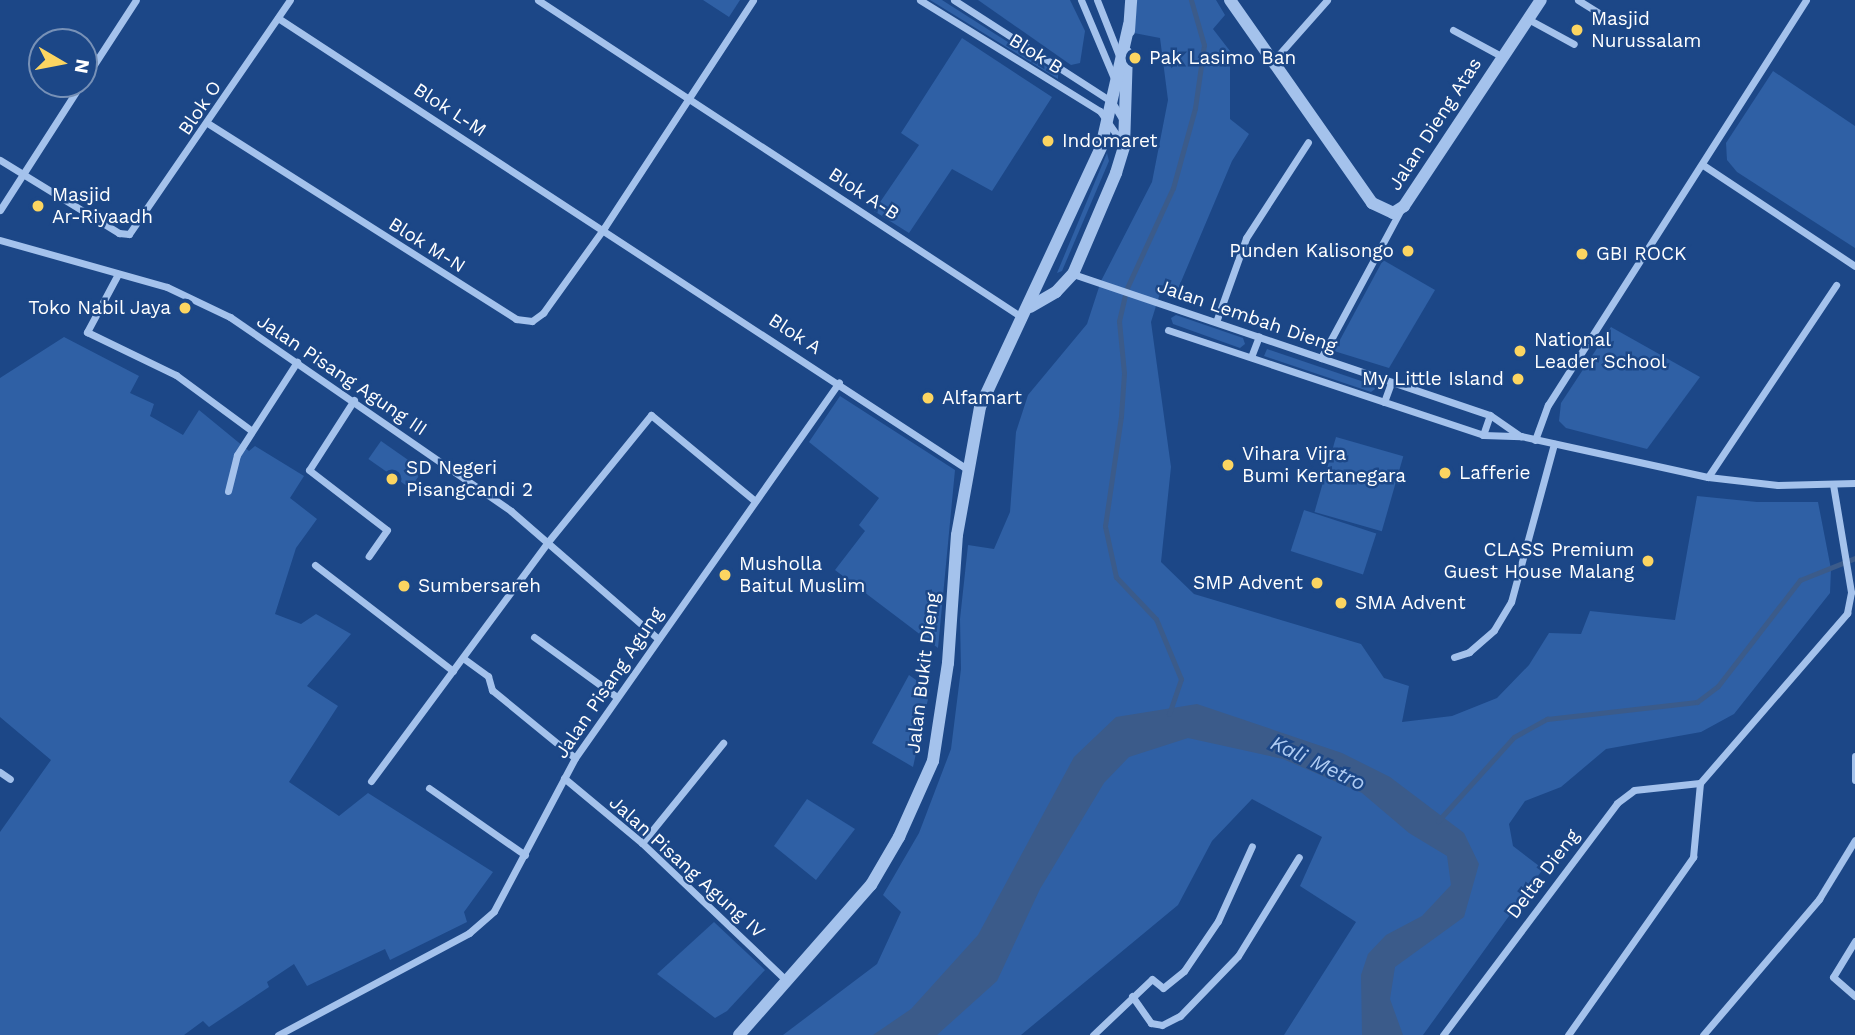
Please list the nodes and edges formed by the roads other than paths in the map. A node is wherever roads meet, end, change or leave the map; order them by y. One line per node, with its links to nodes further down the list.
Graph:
1 (136, 0): 23 (street)
2 (290, 0): 16 (street, Blok O)
3 (538, 0): 28 (street, Blok A-B)
4 (753, 0): 28 (street, Blok M-N)
5 (920, 0): 30 (street, Blok B)
6 (954, 0): 29 (street)
7 (1081, 0): 26 (street)
8 (1097, 0): 21 (street)
9 (1131, 0): 18 (street)
10 (1230, 0): 24 (street, Jalan Dieng Atas)
11 (1327, 0): 24 (street)
12 (1541, 0): 17 (street, Jalan Dieng Atas)
13 (1578, 0): 15 (street)
14 (1807, 0): 35 (street)
15 (1600, 14)
16 (278, 19): 31 (street, Blok O); 39 (street, Blok L-M)
17 (1528, 19): 20 (street); 22 (street, Jalan Dieng Atas)
18 (1129, 25): 21 (street, Jalan Bukit Dieng); 25 (street, Jalan Bukit Dieng)
19 (1452, 30): 22 (street)
20 (1574, 44)
21 (1120, 57): 25 (street); 26 (street, Jalan Bukit Dieng)
22 (1503, 57): 38 (street, Jalan Dieng Atas)
23 (98, 59)
24 (1274, 60): 38 (street, Jalan Dieng Atas)
25 (1126, 71): 29 (street, Jalan Bukit Dieng)
26 (1115, 81): 29 (street, Jalan Bukit Dieng)
27 (73, 98): 36 (street)
28 (687, 98): 39 (street, Blok M-N); 46 (street, Blok A-B)
29 (1119, 101): 30 (street, Jalan Bukit Dieng); 33 (street, Jalan Bukit Dieng)
30 (1110, 121): 33 (street, Blok B); 44 (street, Jalan Bukit Dieng)
31 (209, 124): 36 (street, Blok O); 39 (street, Blok M-N)
32 (1308, 142): 47 (street)
33 (1124, 147): 43 (street, Jalan Bukit Dieng)
34 (0, 160): 36 (street)
35 (1703, 165): 41 (street); 61 (street)
36 (23, 174): 37 (street)
37 (0, 210)
38 (1400, 211): 51 (street)
39 (604, 228): 53 (street, Blok A)
40 (0, 240): 42 (street, Jalan Pisang Agung III)
41 (1855, 267)
42 (118, 274): 52 (street, Jalan Pisang Agung III); 58 (street)
43 (1073, 274): 44 (street); 46 (street, Jalan Bukit Dieng); 47 (street, Jalan Lembah Dieng)
44 (1045, 275): 46 (street, Jalan Bukit Dieng)
45 (1836, 285): 64 (street)
46 (1027, 312): 63 (street, Jalan Bukit Dieng)
47 (1216, 321): 49 (street, Jalan Lembah Dieng)
48 (1168, 330): 50 (street)
49 (1259, 336): 50 (street); 51 (street, Jalan Lembah Dieng)
50 (1251, 357): 56 (street)
51 (1321, 358): 54 (street, Jalan Lembah Dieng)
52 (297, 362): 55 (street, Jalan Pisang Agung III); 58 (street)
53 (839, 383): 63 (street, Blok A); 68 (street, Jalan Pisang Agung)
54 (1391, 383): 56 (street); 57 (street, Jalan Lembah Dieng)
55 (354, 400): 69 (street, Jalan Pisang Agung III); 70 (street)
56 (1384, 402): 59 (street)
57 (1490, 415): 59 (street); 60 (street, Jalan Lembah Dieng)
58 (251, 431): 67 (street)
59 (1483, 435): 60 (street)
60 (1521, 436): 61 (street)
61 (1535, 440): 62 (street)
62 (1554, 444): 64 (street); 74 (street)
63 (967, 469): 94 (street, Jalan Bukit Dieng)
64 (1708, 477): 66 (street)
65 (1855, 483): 66 (street)
66 (1833, 485): 86 (street)
67 (228, 491)
68 (755, 501): 69 (street); 73 (street, Jalan Pisang Agung)
69 (547, 543): 73 (street, Jalan Pisang Agung III); 75 (street)
70 (369, 556)
71 (315, 565): 76 (street)
72 (534, 637): 77 (street)
73 (658, 639): 77 (street, Jalan Pisang Agung)
74 (1454, 657)
75 (463, 658): 76 (street); 80 (street)
76 (453, 671): 85 (street)
77 (617, 697): 80 (street, Jalan Pisang Agung)
78 (723, 743): 89 (street)
79 (1855, 756): 84 (street)
80 (575, 758): 82 (street, Jalan Pisang Agung)
81 (0, 772): 83 (street)
82 (564, 778): 89 (street, Jalan Pisang Agung IV); 91 (street, Jalan Pisang Agung)
83 (10, 779)
84 (1855, 780)
85 (371, 781)
86 (1700, 783): 100 (street, Delta Dieng); 101 (street)
87 (429, 788): 91 (street)
88 (1855, 840): 102 (street)
89 (642, 843): 94 (street, Jalan Pisang Agung IV)
90 (1252, 846): 95 (street)
91 (526, 855): 97 (street, Jalan Pisang Agung)
92 (1299, 857): 95 (street)
93 (1855, 942): 96 (street)
94 (787, 981): 98 (street, Jalan Bukit Dieng)
95 (1132, 996): 99 (street)
96 (1855, 996)
97 (278, 1035)
98 (738, 1035)
99 (1093, 1035)
100 (1443, 1035)
101 (1568, 1035)
102 (1703, 1035)

